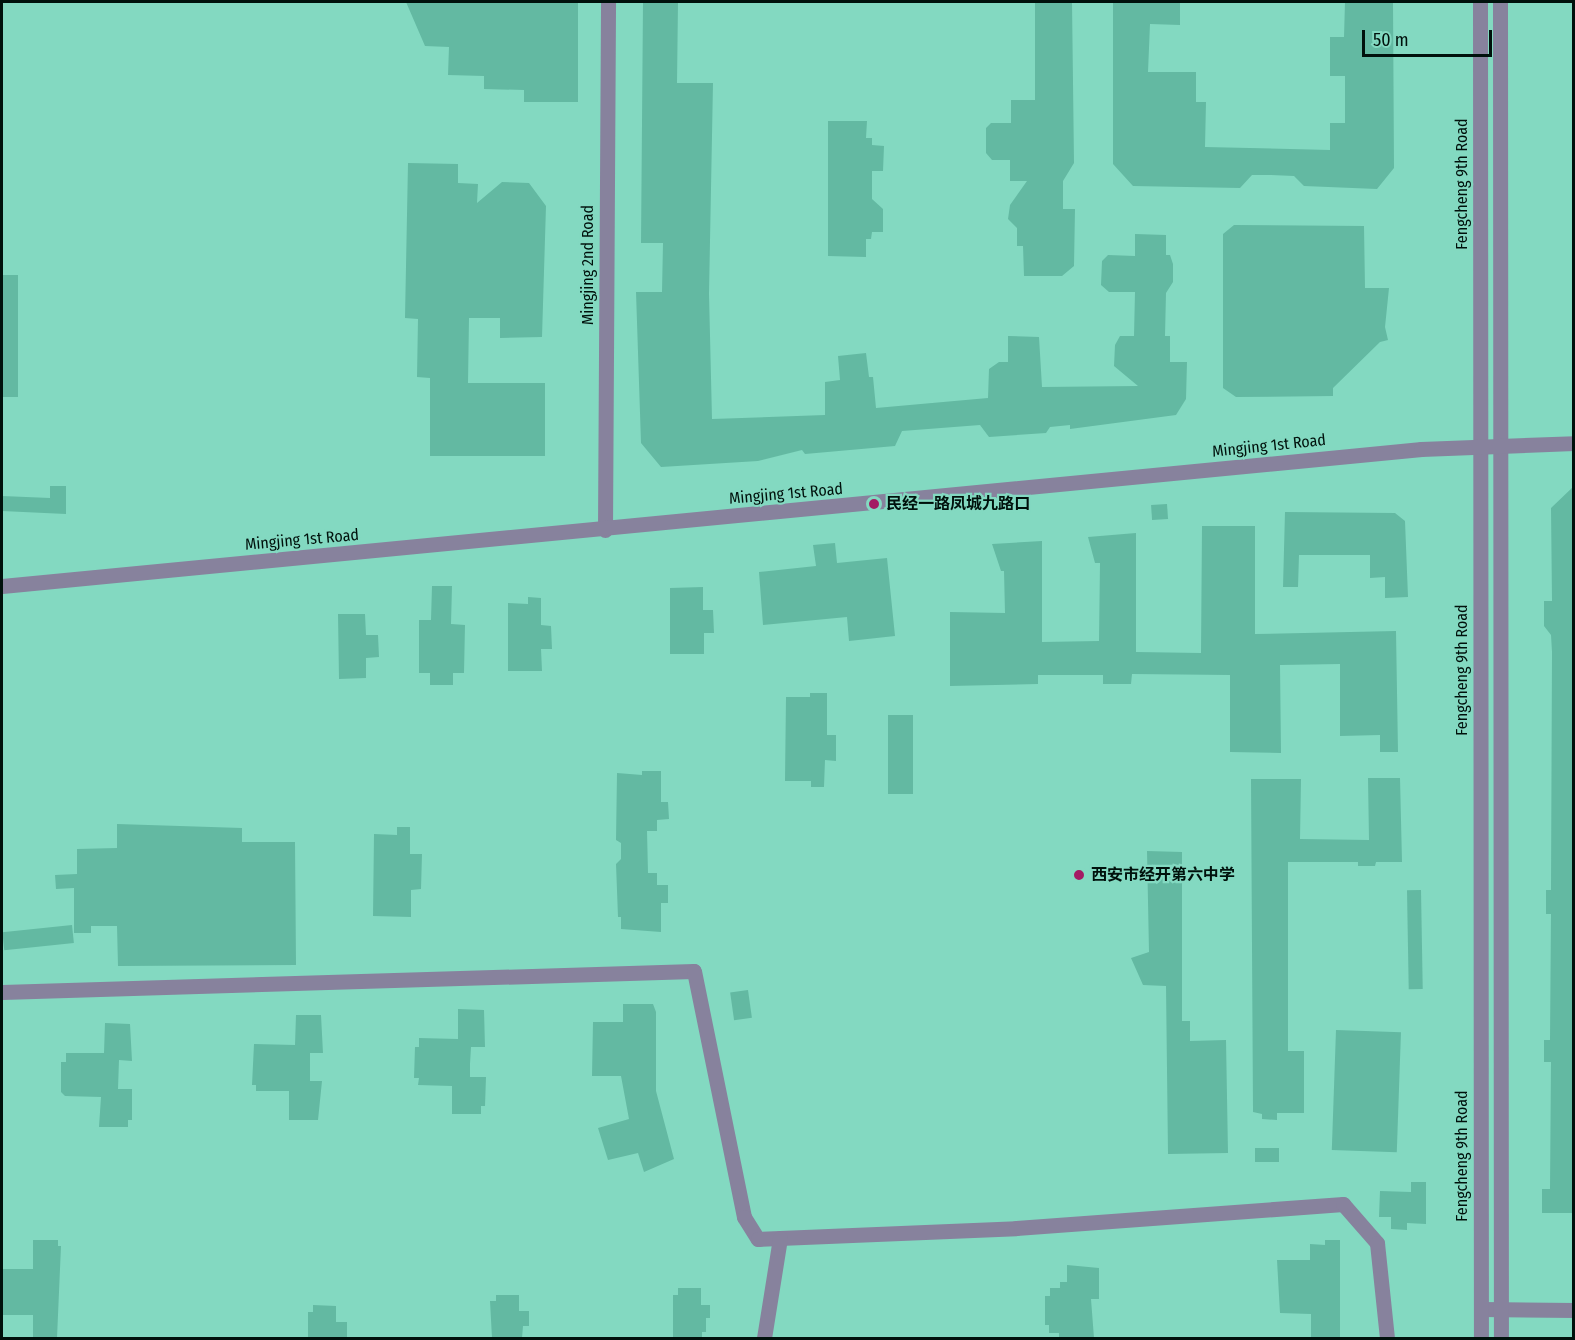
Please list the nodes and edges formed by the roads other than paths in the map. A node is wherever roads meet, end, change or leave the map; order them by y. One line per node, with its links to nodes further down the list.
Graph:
1 (608, 2): 7 (street, Mingjing 2nd Road)
2 (1480, 2): 5 (street, Fengcheng 9th Road)
3 (1500, 2): 6 (street)
4 (1574, 443): 6 (street, Mingjing 1st Road)
5 (1480, 444): 6 (street, Mingjing 1st Road); 7 (street, Mingjing 1st Road); 11 (street, Fengcheng 9th Road)
6 (1500, 444): 12 (street)
7 (605, 530): 8 (street, Mingjing 1st Road)
8 (2, 586)
9 (2, 992): 10 (street)
10 (780, 1238): 14 (street); 15 (street)
11 (1481, 1309): 12 (street); 16 (street, Fengcheng 9th Road)
12 (1501, 1310): 13 (street); 17 (street)
13 (1574, 1310)
14 (764, 1338)
15 (1388, 1338)
16 (1481, 1338)
17 (1501, 1338)

